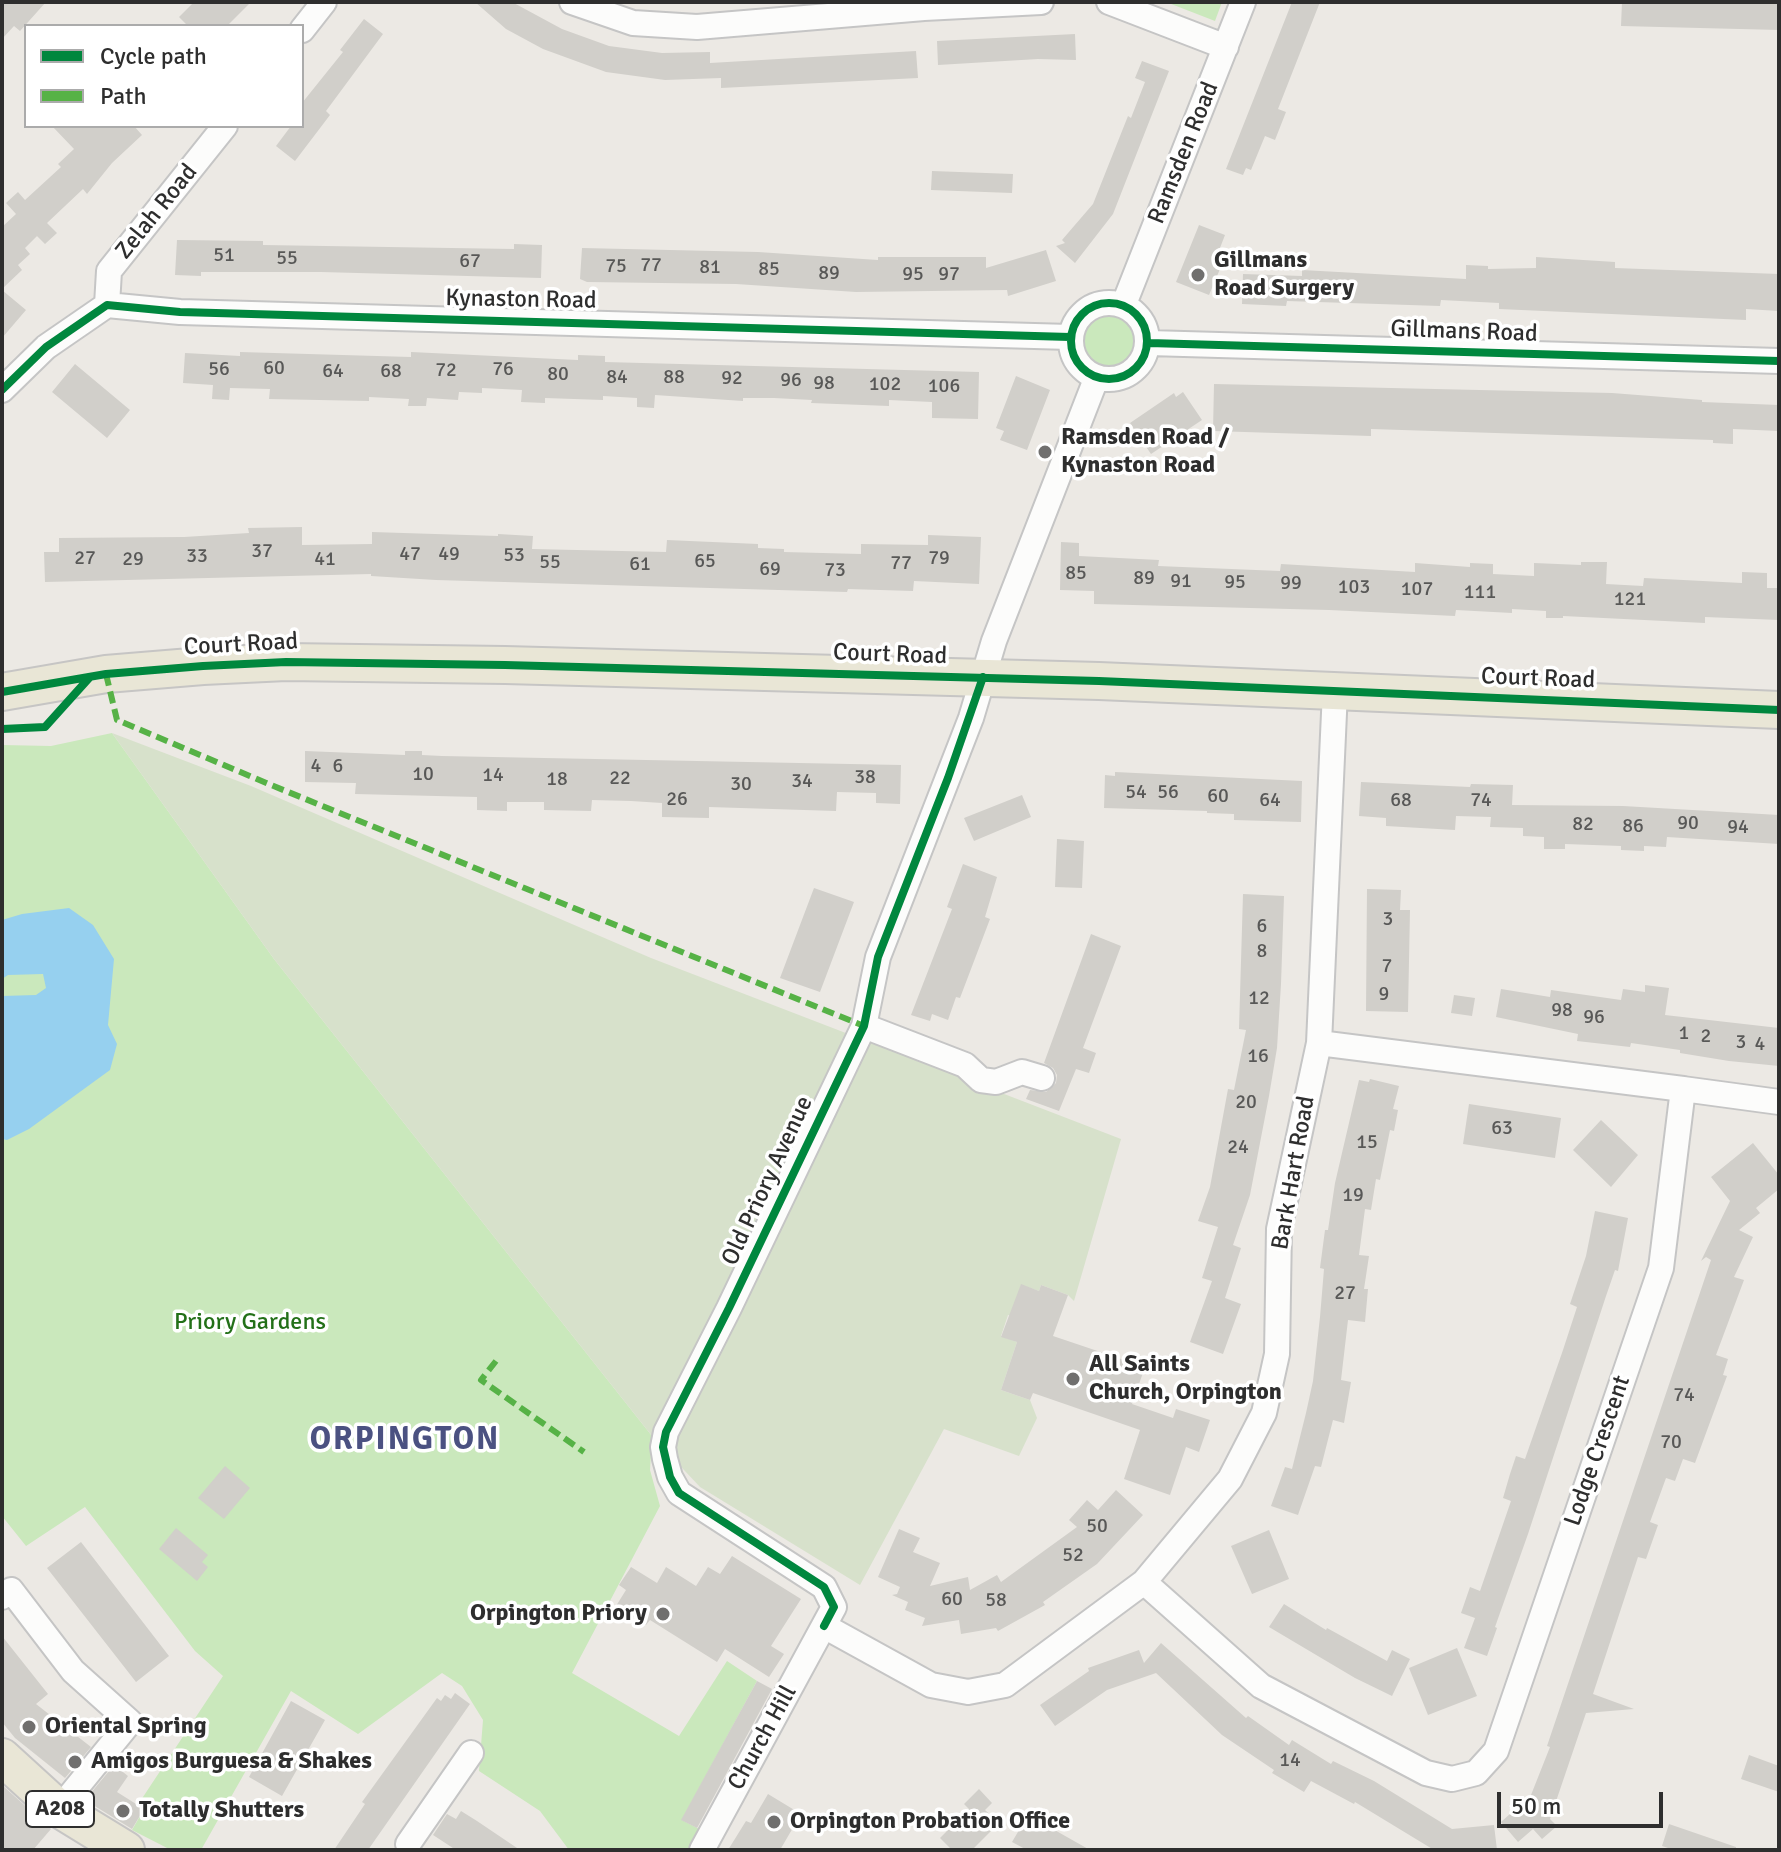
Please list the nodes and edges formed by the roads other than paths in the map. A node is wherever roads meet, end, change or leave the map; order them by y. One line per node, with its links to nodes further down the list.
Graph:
1 (324, 2): 6 (street)
2 (572, 2): 3 (street)
3 (1041, 2)
4 (1109, 2): 7 (street)
5 (1243, 2): 7 (street, Ramsden Road)
6 (304, 27)
7 (1226, 47): 9 (street, Ramsden Road)
8 (223, 128): 10 (street, Zelah Road)
9 (1124, 304): 11 (street); 12 (street)
10 (107, 305): 11 (street, Kynaston Road); 15 (street)
11 (1070, 337): 14 (street)
12 (1149, 343): 13 (street, Gillmans Road); 14 (street)
13 (1779, 361)
14 (1096, 379): 16 (street)
15 (2, 390)
16 (983, 677): 17 (main road, Court Road); 18 (main road, Court Road); 20 (street, Old Priory Avenue)
17 (1335, 691): 19 (main road, Court Road); 21 (street, Bark Hart Road)
18 (2, 692)
19 (1779, 710)
20 (864, 1026): 22 (street); 27 (street, Old Priory Avenue)
21 (1319, 1043): 23 (street); 25 (street, Bark Hart Road)
22 (1042, 1078)
23 (1683, 1089): 24 (street); 25 (street, Lodge Crescent)
24 (1779, 1102)
25 (1144, 1582): 27 (street, Bark Hart Road)
26 (2, 1597): 30 (street)
27 (824, 1626): 33 (street, Church Hill)
28 (471, 1753): 31 (street)
29 (2, 1757): 30 (main road, A208)
30 (59, 1809): 32 (main road, A208)
31 (409, 1848)
32 (126, 1850)
33 (702, 1850)

